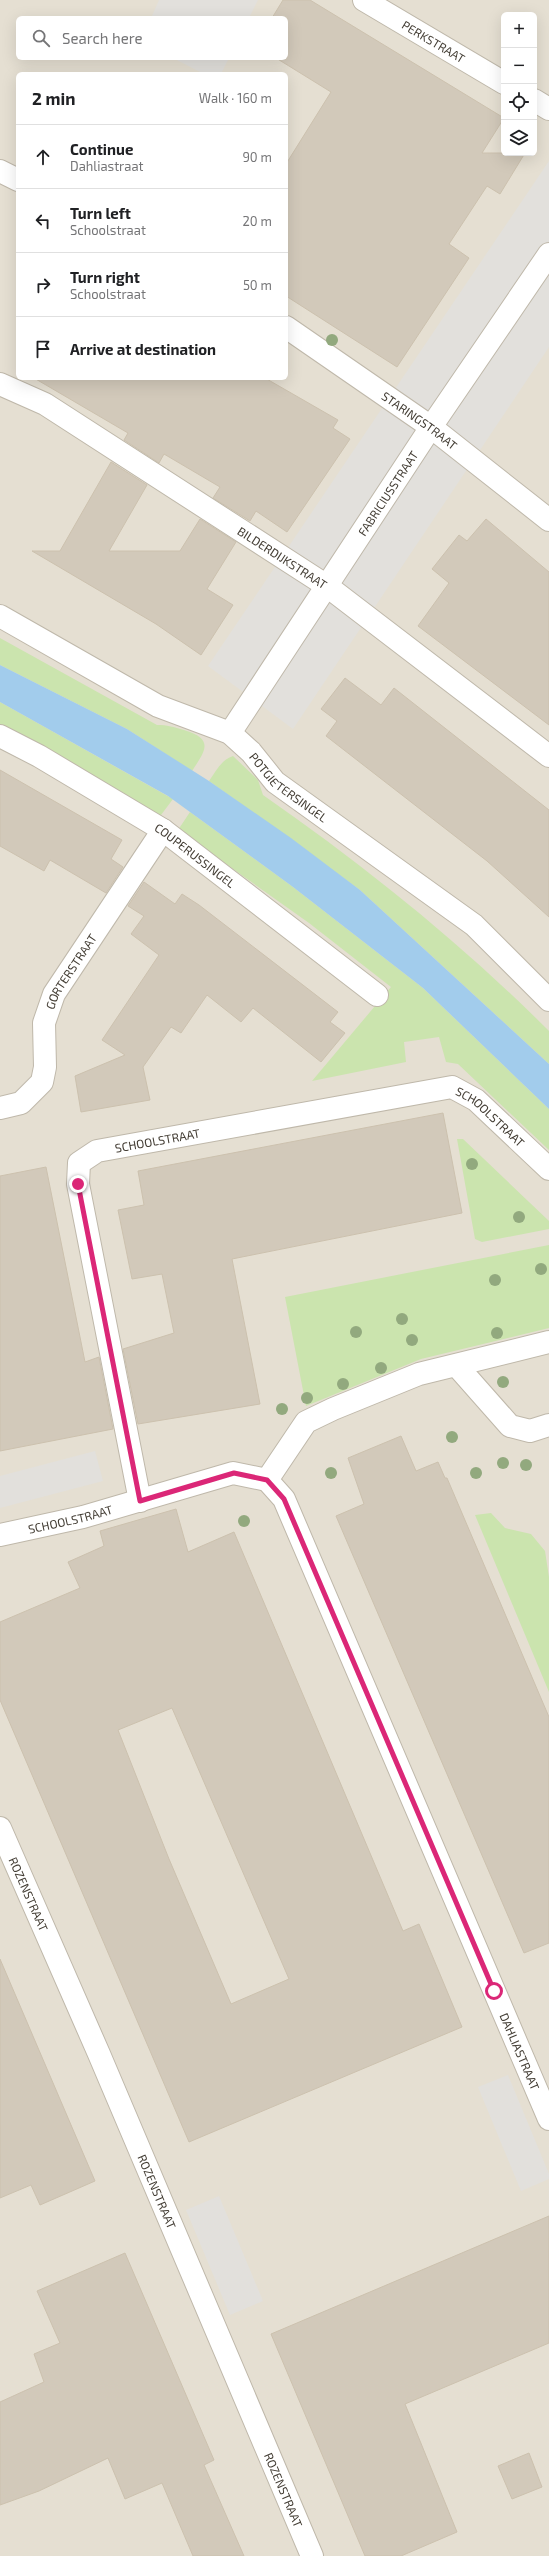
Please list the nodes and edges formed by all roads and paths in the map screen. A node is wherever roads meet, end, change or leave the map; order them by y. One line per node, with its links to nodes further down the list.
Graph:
1 (364, 0): 2 (street, PERKSTRAAT)
2 (501, 80)
3 (537, 102): 4 (street)
4 (549, 109)
5 (0, 171): 6 (street)
6 (16, 179)
7 (549, 254): 10 (street, FABRICIUSSTRAAT)
8 (288, 328): 10 (street, STARINGSTRAAT)
9 (0, 384): 12 (street, BILDERDIJKSTRAAT)
10 (431, 427): 11 (street, STARINGSTRAAT); 12 (street, FABRICIUSSTRAAT)
11 (549, 520)
12 (327, 586): 14 (street, FABRICIUSSTRAAT); 16 (street, BILDERDIJKSTRAAT)
13 (0, 616): 14 (street, POTGIETERSINGEL)
14 (230, 734): 19 (street, POTGIETERSINGEL)
15 (0, 736): 17 (street, COUPERUSSINGEL)
16 (549, 756)
17 (163, 830): 18 (street, COUPERUSSINGEL); 20 (street, GORTERSTRAAT)
18 (377, 994)
19 (549, 1000)
20 (0, 1108)
21 (549, 1169): 26 (street, SCHOOLSTRAAT)
22 (549, 1342): 23 (street)
23 (457, 1366): 24 (street); 25 (street)
24 (549, 1425)
25 (267, 1480): 26 (street, SCHOOLSTRAAT); 29 (street, DAHLIASTRAAT)
26 (140, 1501): 27 (street, SCHOOLSTRAAT)
27 (0, 1535)
28 (0, 1828): 30 (street, ROZENSTRAAT)
29 (549, 2119)
30 (312, 2556)

